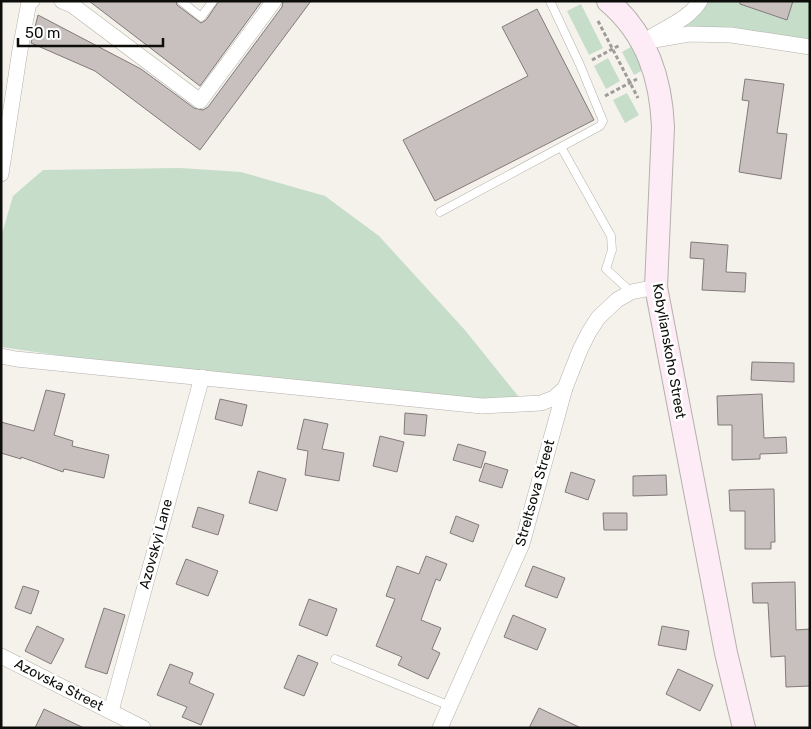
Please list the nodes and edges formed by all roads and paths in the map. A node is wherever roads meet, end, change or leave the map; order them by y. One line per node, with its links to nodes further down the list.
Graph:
1 (62, 1): 4 (street)
2 (181, 1): 3 (lane)
3 (213, 1)
4 (274, 1)
5 (550, 1): 12 (lane)
6 (700, 1): 9 (street)
7 (30, 2): 18 (street)
8 (602, 9): 9 (main road, Kobylianskoho Street); 11 (path)
9 (641, 39): 10 (street); 11 (path); 13 (main road, Kobylianskoho Street)
10 (810, 46)
11 (613, 49): 12 (path); 14 (path)
12 (580, 65): 15 (lane)
13 (654, 70): 14 (path); 20 (main road, Kobylianskoho Street)
14 (630, 82): 15 (path); 16 (path)
15 (596, 101): 17 (lane)
16 (642, 106)
17 (561, 147): 19 (lane); 21 (lane)
18 (1, 174)
19 (440, 212)
20 (656, 287): 21 (street, Streltsova Street); 31 (main road, Kobylianskoho Street)
21 (631, 292): 24 (street, Streltsova Street)
22 (1, 356): 23 (street)
23 (202, 377): 24 (street); 28 (street, Azovskyi Lane)
24 (565, 388): 27 (street, Streltsova Street)
25 (1, 656): 28 (street, Azovska Street)
26 (335, 660): 27 (lane)
27 (450, 706): 30 (street, Streltsova Street)
28 (111, 711): 29 (street, Azovska Street)
29 (143, 728)
30 (440, 728)
31 (744, 728)

